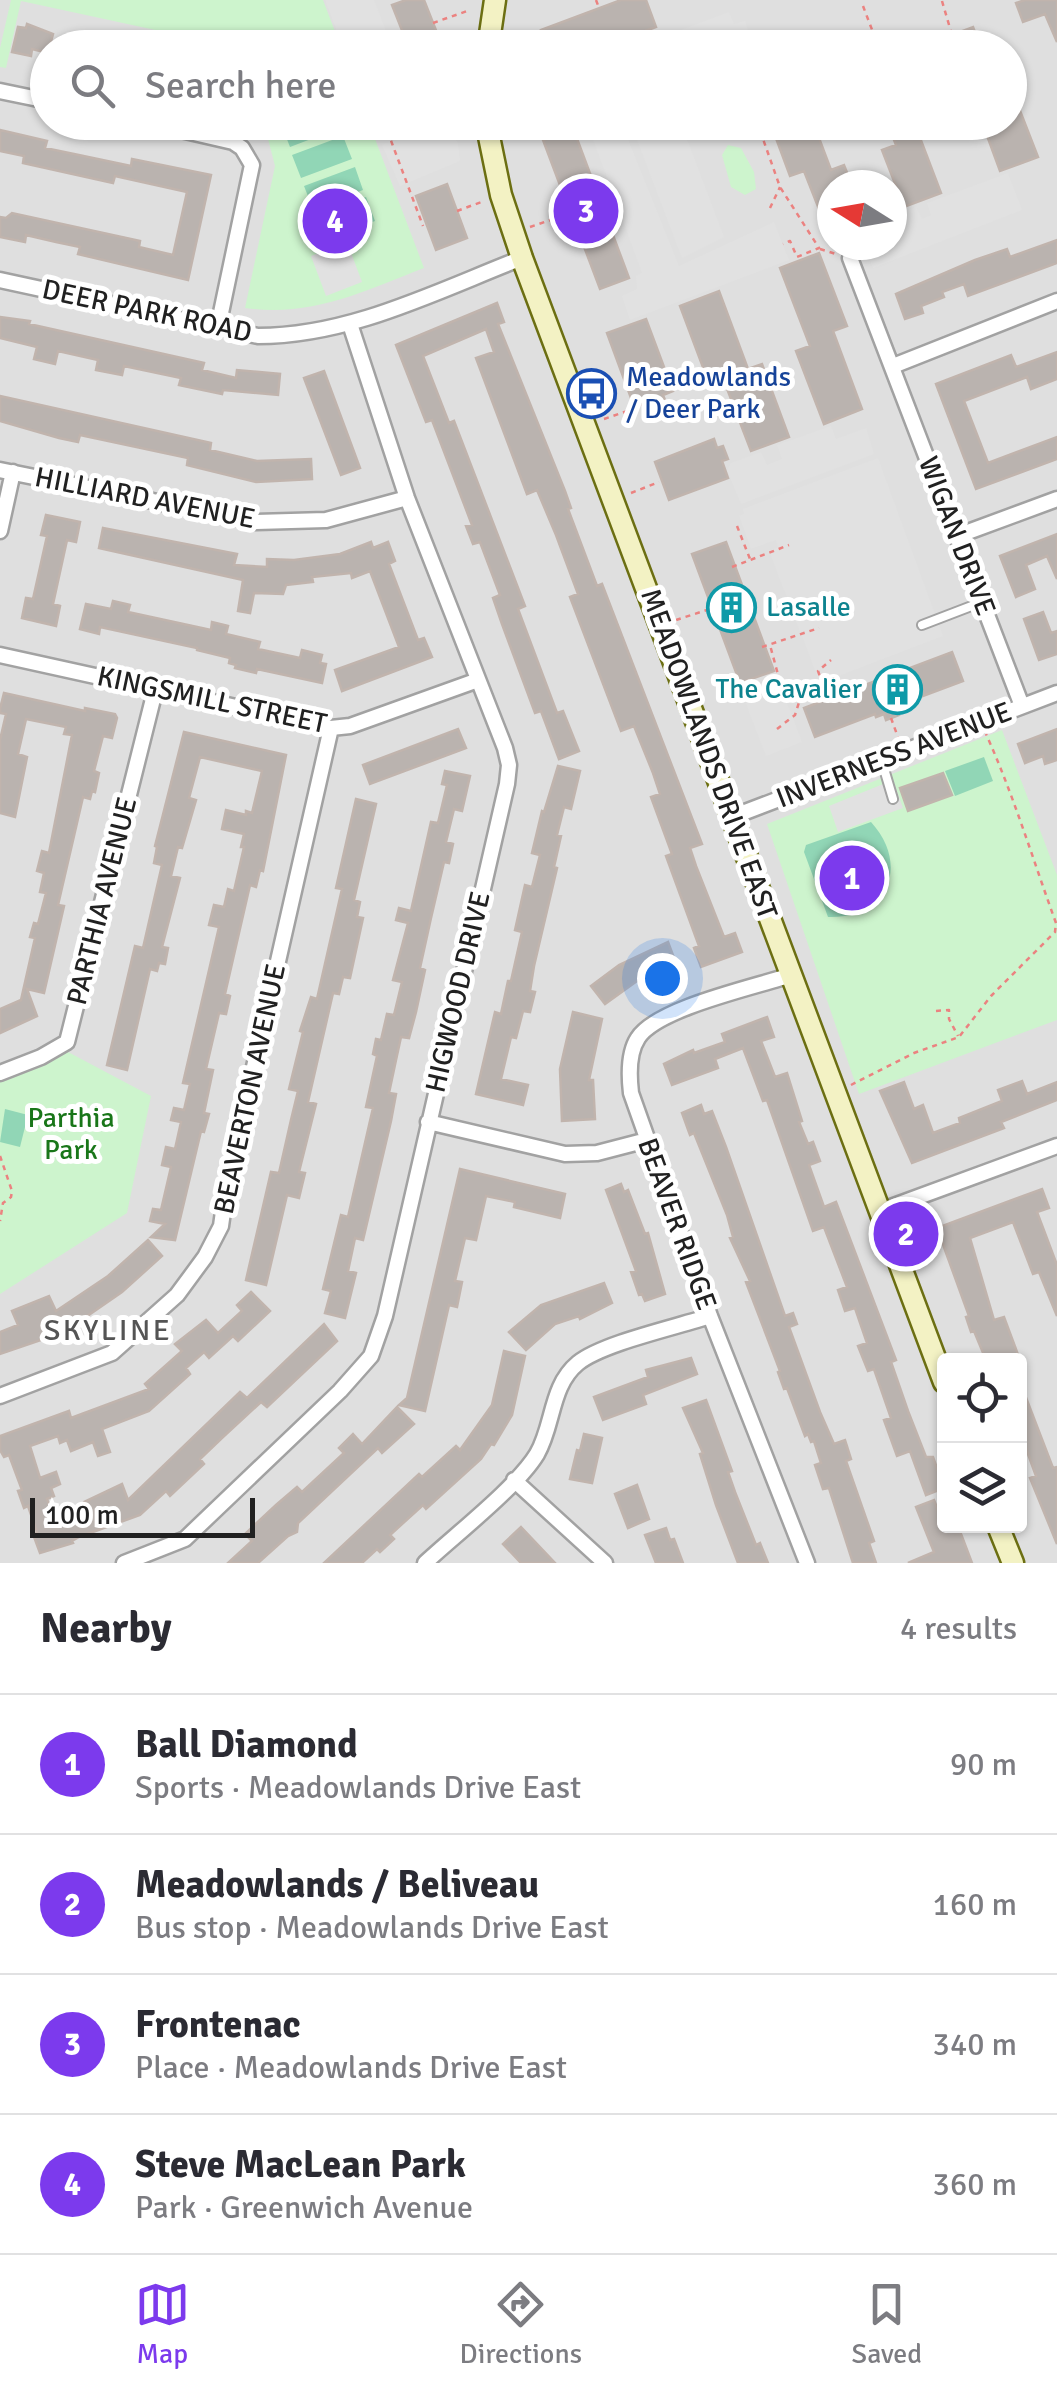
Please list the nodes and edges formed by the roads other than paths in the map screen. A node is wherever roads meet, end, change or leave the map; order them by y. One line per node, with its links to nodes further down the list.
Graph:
1 (496, 0): 2 (main road)
2 (491, 30)
3 (0, 90): 4 (street)
4 (30, 97)
5 (224, 140): 12 (street)
6 (489, 140): 7 (main road, MEADOWLANDS DRIVE EAST)
7 (522, 258): 11 (street, DEER PARK ROAD); 29 (main road, MEADOWLANDS DRIVE EAST)
8 (851, 260): 13 (street, WIGAN DRIVE)
9 (0, 280): 12 (street, DEER PARK ROAD)
10 (1057, 301): 13 (street)
11 (350, 324): 12 (street, DEER PARK ROAD); 15 (street, HIGWOOD DRIVE)
12 (218, 328)
13 (893, 366): 18 (street, WIGAN DRIVE)
14 (6, 471): 15 (street, HILLIARD AVENUE); 17 (street)
15 (407, 498): 22 (street, HIGWOOD DRIVE)
16 (1057, 499): 18 (street)
17 (0, 531)
18 (957, 536): 19 (street, WIGAN DRIVE)
19 (982, 602): 20 (lane); 25 (street, WIGAN DRIVE)
20 (922, 625)
21 (0, 655): 23 (street, KINGSMILL STREET)
22 (478, 680): 26 (street, KINGSMILL STREET); 32 (street, HIGWOOD DRIVE)
23 (156, 688): 26 (street, KINGSMILL STREET); 31 (street, PARTHIA AVENUE)
24 (1057, 693): 25 (street, INVERNESS AVENUE)
25 (1022, 706): 27 (street, INVERNESS AVENUE)
26 (330, 728): 38 (street, BEAVERTON AVENUE)
27 (882, 762): 28 (lane); 29 (street, INVERNESS AVENUE)
28 (893, 800)
29 (732, 816): 30 (main road, MEADOWLANDS DRIVE EAST)
30 (791, 975): 33 (street, BEAVER RIDGE); 35 (main road, MEADOWLANDS DRIVE EAST)
31 (0, 1072)
32 (428, 1122): 33 (street); 41 (street, HIGWOOD DRIVE)
33 (647, 1140): 36 (street, BEAVER RIDGE)
34 (1057, 1146): 35 (street)
35 (880, 1211): 37 (main road, MEADOWLANDS DRIVE EAST)
36 (710, 1316): 39 (street); 44 (street, BEAVER RIDGE)
37 (937, 1363)
38 (0, 1396)
39 (514, 1480): 42 (street); 43 (street)
40 (1001, 1533): 45 (main road)
41 (124, 1563)
42 (425, 1563)
43 (606, 1563)
44 (807, 1563)
45 (1012, 1563)

